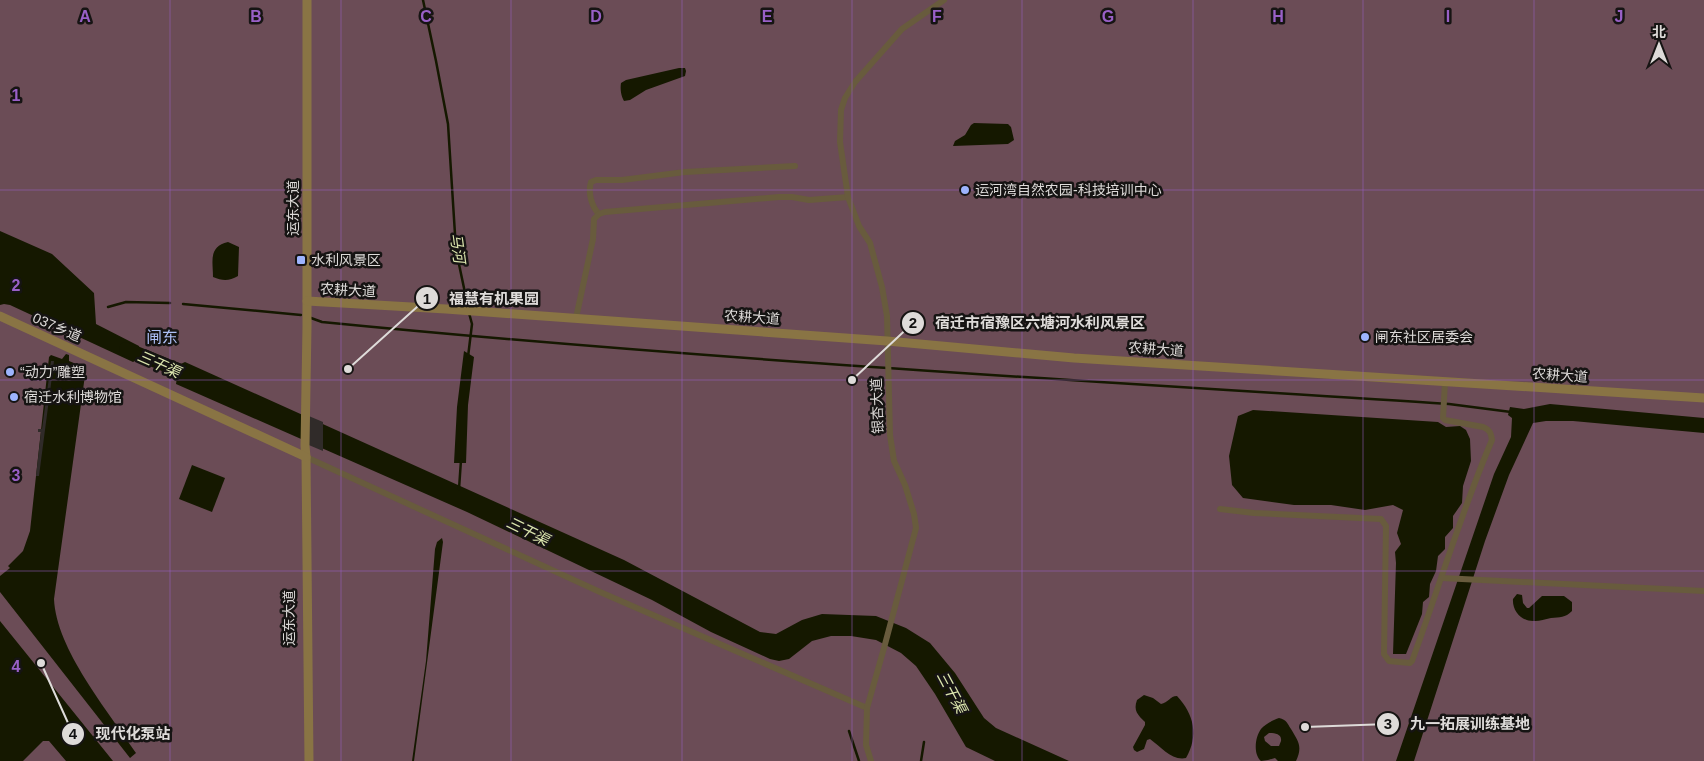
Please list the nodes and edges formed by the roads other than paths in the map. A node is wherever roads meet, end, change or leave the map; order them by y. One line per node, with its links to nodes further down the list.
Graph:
1 (307, 0): 6 (street, 运东大道)
2 (944, 0): 4 (street, 银杏大道)
3 (794, 166): 5 (street)
4 (848, 197): 5 (street); 9 (street, 银杏大道)
5 (599, 214): 8 (street)
6 (307, 301): 8 (street, 农耕大道); 12 (street, 运东大道)
7 (0, 316): 12 (street, 037乡道)
8 (576, 318): 9 (street, 农耕大道)
9 (888, 341): 10 (street, 农耕大道); 16 (street, 银杏大道)
10 (1444, 382): 11 (street, 农耕大道); 14 (street)
11 (1704, 398)
12 (304, 452): 16 (street); 17 (street, 运东大道); 18 (street, 运东大道)
13 (1220, 509): 14 (street)
14 (1445, 579): 15 (street)
15 (1704, 591)
16 (867, 708): 19 (street, 银杏大道)
17 (303, 761)
18 (309, 761)
19 (871, 761)

